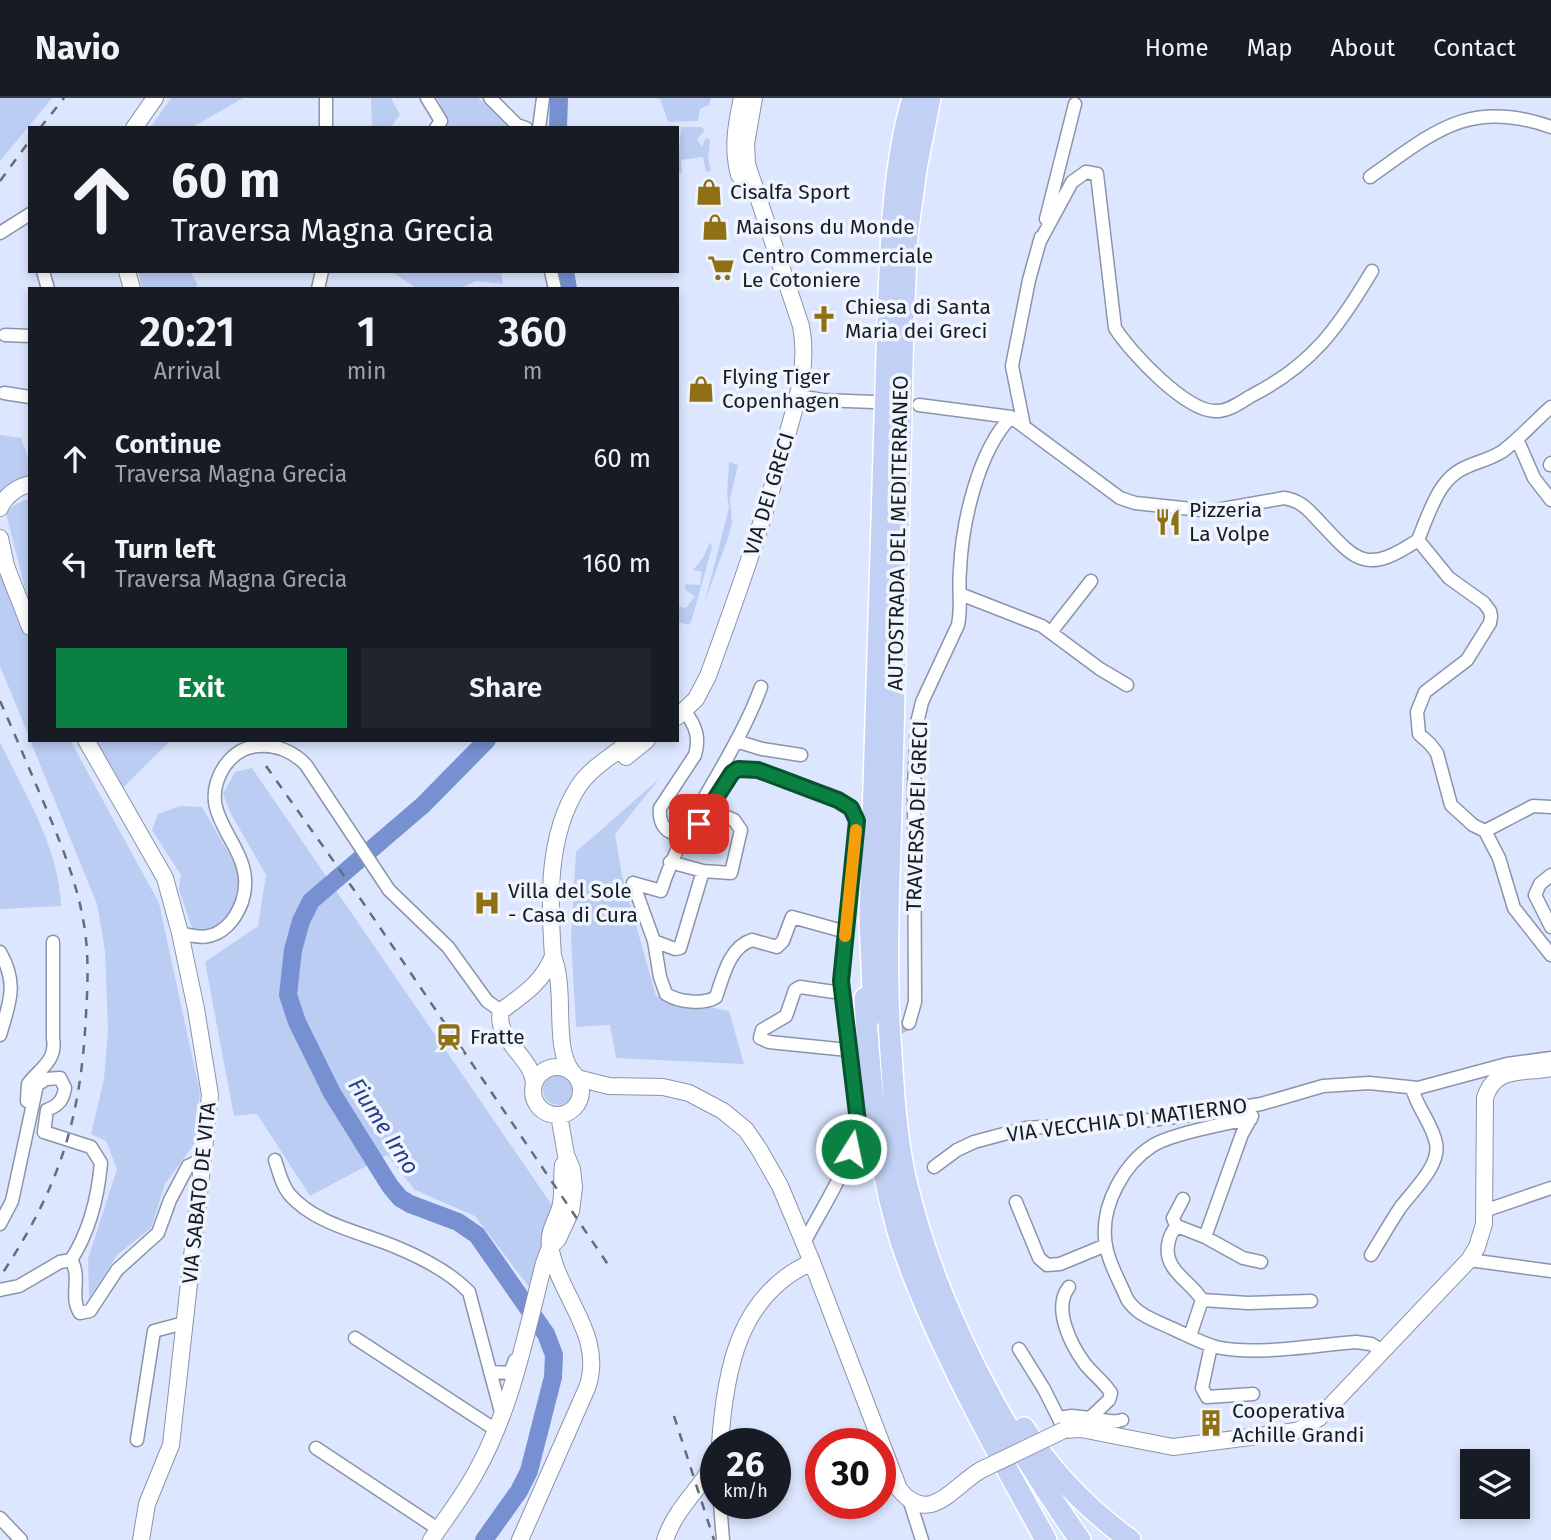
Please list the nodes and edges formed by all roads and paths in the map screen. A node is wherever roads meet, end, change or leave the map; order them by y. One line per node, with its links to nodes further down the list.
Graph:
1 (155, 98): 11 (main road)
2 (326, 98): 12 (street)
3 (427, 98): 13 (street)
4 (490, 98): 14 (street)
5 (543, 98): 15 (street)
6 (742, 98): 44 (main road, VIA DEI GRECI)
7 (754, 98): 25 (main road, VIA DEI GRECI)
8 (914, 98): 58 (highway, AUTOSTRADA DEL MEDITERRANEO)
9 (930, 98): 69 (highway, AUTOSTRADA DEL MEDITERRANEO)
10 (1075, 104): 20 (street)
11 (135, 126)
12 (326, 126)
13 (437, 126)
14 (520, 126)
15 (540, 126)
16 (1551, 127): 17 (street)
17 (1370, 177)
18 (28, 215): 19 (street)
19 (0, 233)
20 (1040, 243): 21 (street); 31 (street)
21 (1372, 271)
22 (5, 335): 23 (street)
23 (28, 336)
24 (4, 393): 26 (street)
25 (798, 396): 27 (street); 44 (main road, VIA DEI GRECI)
26 (28, 397)
27 (874, 402)
28 (919, 405): 30 (street)
29 (1551, 407): 32 (street)
30 (1011, 417): 31 (street); 39 (street, TRAVERSA DEI GRECI)
31 (1024, 426): 37 (street)
32 (1517, 439): 34 (street); 37 (street)
33 (28, 484): 35 (main road)
34 (1551, 500)
35 (0, 508)
36 (0, 538): 40 (main road)
37 (1418, 541): 52 (street)
38 (1091, 581): 41 (street)
39 (960, 594): 41 (street); 73 (street, TRAVERSA DEI GRECI)
40 (28, 622)
41 (1051, 632): 42 (street)
42 (1127, 685)
43 (761, 687): 45 (street)
44 (679, 710): 53 (street)
45 (736, 741): 49 (street); 53 (street)
46 (87, 742): 61 (main road, VIA SABATO DE VITA)
47 (630, 742): 55 (main road)
48 (645, 742): 55 (main road)
49 (801, 755)
50 (1551, 807): 52 (street)
51 (708, 809): 53 (street); 56 (street); 60 (street)
52 (1485, 831): 66 (street)
53 (684, 835): 54 (street)
54 (670, 862): 56 (street); 63 (street)
55 (554, 871): 67 (main road)
56 (703, 871): 63 (street)
57 (1551, 875): 59 (street)
58 (870, 920): 137 (highway); 138 (highway)
59 (1551, 927)
60 (846, 932): 63 (street); 71 (street)
61 (180, 933): 62 (street); 68 (main road, VIA SABATO DE VITA)
62 (211, 937): 68 (street); 72 (street)
63 (653, 941)
64 (54, 942): 84 (street)
65 (0, 952): 74 (street)
66 (1551, 955)
67 (553, 956): 70 (main road); 75 (main road)
68 (185, 958): 87 (main road, VIA SABATO DE VITA)
69 (887, 970): 139 (highway); 140 (highway)
70 (533, 988): 72 (main road); 75 (main road)
71 (841, 993): 76 (street); 76 (street)
72 (501, 1011): 81 (main road)
73 (909, 1023)
74 (0, 1035)
75 (561, 1040): 80 (main road)
76 (851, 1052): 97 (street)
77 (1551, 1058): 79 (street, VIA VECCHIA DI MATIERNO)
78 (1551, 1068): 79 (main road)
79 (1494, 1073): 82 (street, VIA VECCHIA DI MATIERNO); 93 (main road)
80 (574, 1075): 81 (main road); 85 (main road); 97 (main road)
81 (534, 1084): 85 (main road)
82 (1412, 1088): 83 (street, VIA VECCHIA DI MATIERNO); 100 (street)
83 (1261, 1104): 86 (street); 89 (street, VIA VECCHIA DI MATIERNO)
84 (31, 1107): 94 (street); 102 (street)
85 (559, 1115): 99 (main road)
86 (1251, 1119): 96 (street); 98 (street)
87 (204, 1159): 102 (street); 111 (main road, VIA SABATO DE VITA)
88 (275, 1160): 118 (street)
89 (934, 1167)
90 (1551, 1188): 93 (street)
91 (1184, 1199): 95 (street)
92 (1016, 1202): 98 (street)
93 (1484, 1211): 101 (main road)
94 (0, 1224)
95 (1176, 1226): 96 (street); 109 (street)
96 (1205, 1237): 104 (street)
97 (804, 1243): 103 (main road)
98 (1106, 1245): 113 (street)
99 (547, 1255): 112 (main road); 133 (main road)
100 (1371, 1255)
101 (1471, 1258): 105 (street); 106 (street); 117 (main road)
102 (71, 1260): 108 (street)
103 (813, 1262): 123 (main road); 127 (main road)
104 (1261, 1262)
105 (1551, 1265)
106 (1551, 1270)
107 (1069, 1287): 122 (street)
108 (0, 1290)
109 (1202, 1300): 110 (street); 113 (street)
110 (1311, 1301)
111 (184, 1322): 124 (street); 132 (main road, VIA SABATO DE VITA)
112 (525, 1334): 118 (street); 121 (main road)
113 (1190, 1336): 115 (street)
114 (355, 1338): 121 (street)
115 (1211, 1346): 117 (street); 119 (street)
116 (1020, 1349): 122 (street)
117 (1381, 1350): 122 (main road)
118 (489, 1372): 121 (street)
119 (1253, 1394)
120 (1122, 1420): 122 (street)
121 (499, 1423): 130 (main road)
122 (1073, 1424): 127 (main road, bridge)
123 (722, 1428)
124 (137, 1440)
125 (316, 1448): 130 (street)
126 (700, 1486): 134 (main road)
127 (909, 1499): 136 (street)
128 (0, 1518): 131 (street)
129 (721, 1519): 135 (street)
130 (435, 1534)
131 (21, 1540)
132 (141, 1540)
133 (520, 1540)
134 (665, 1540)
135 (723, 1540)
136 (922, 1540)
137 (1046, 1540)
138 (1064, 1540)
139 (1080, 1540)
140 (1130, 1540)

